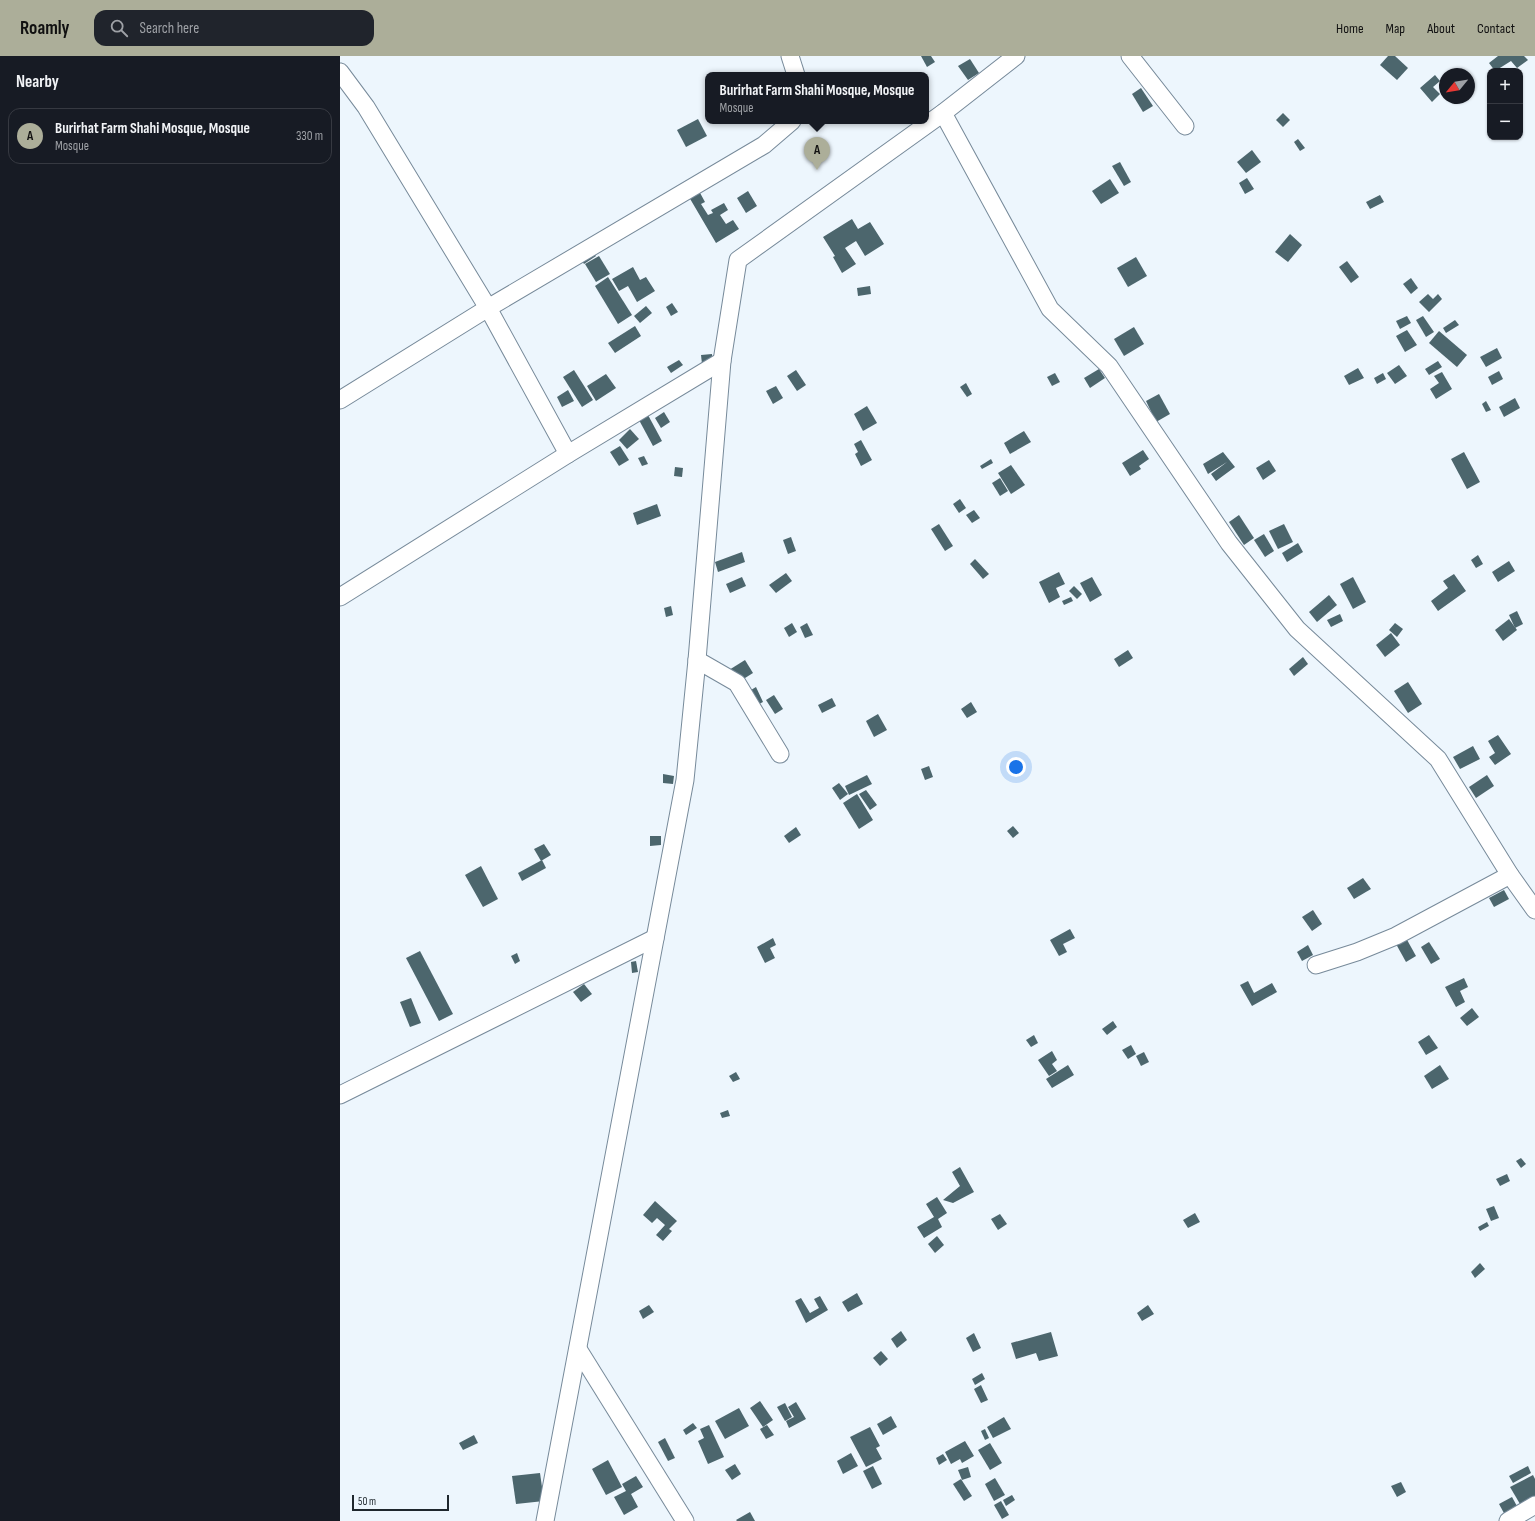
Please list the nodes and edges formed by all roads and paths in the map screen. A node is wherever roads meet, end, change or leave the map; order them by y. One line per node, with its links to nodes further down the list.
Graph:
1 (790, 56): 5 (street)
2 (1016, 56): 6 (street)
3 (1130, 56): 10 (street)
4 (340, 72): 11 (street)
5 (795, 72)
6 (943, 113): 7 (street); 18 (street)
7 (929, 123)
8 (788, 124): 11 (street)
9 (928, 124): 12 (street)
10 (1184, 126)
11 (488, 308): 13 (street); 14 (street)
12 (722, 361): 14 (street); 16 (street)
13 (340, 400)
14 (568, 454): 15 (street)
15 (340, 597)
16 (697, 660): 17 (street); 20 (street)
17 (780, 754)
18 (1510, 875): 19 (street); 21 (street)
19 (1535, 910)
20 (655, 938): 22 (street); 23 (street)
21 (1316, 965)
22 (340, 1095)
23 (578, 1349): 25 (street); 26 (street)
24 (1535, 1505): 27 (street)
25 (545, 1521)
26 (685, 1521)
27 (1508, 1521)

